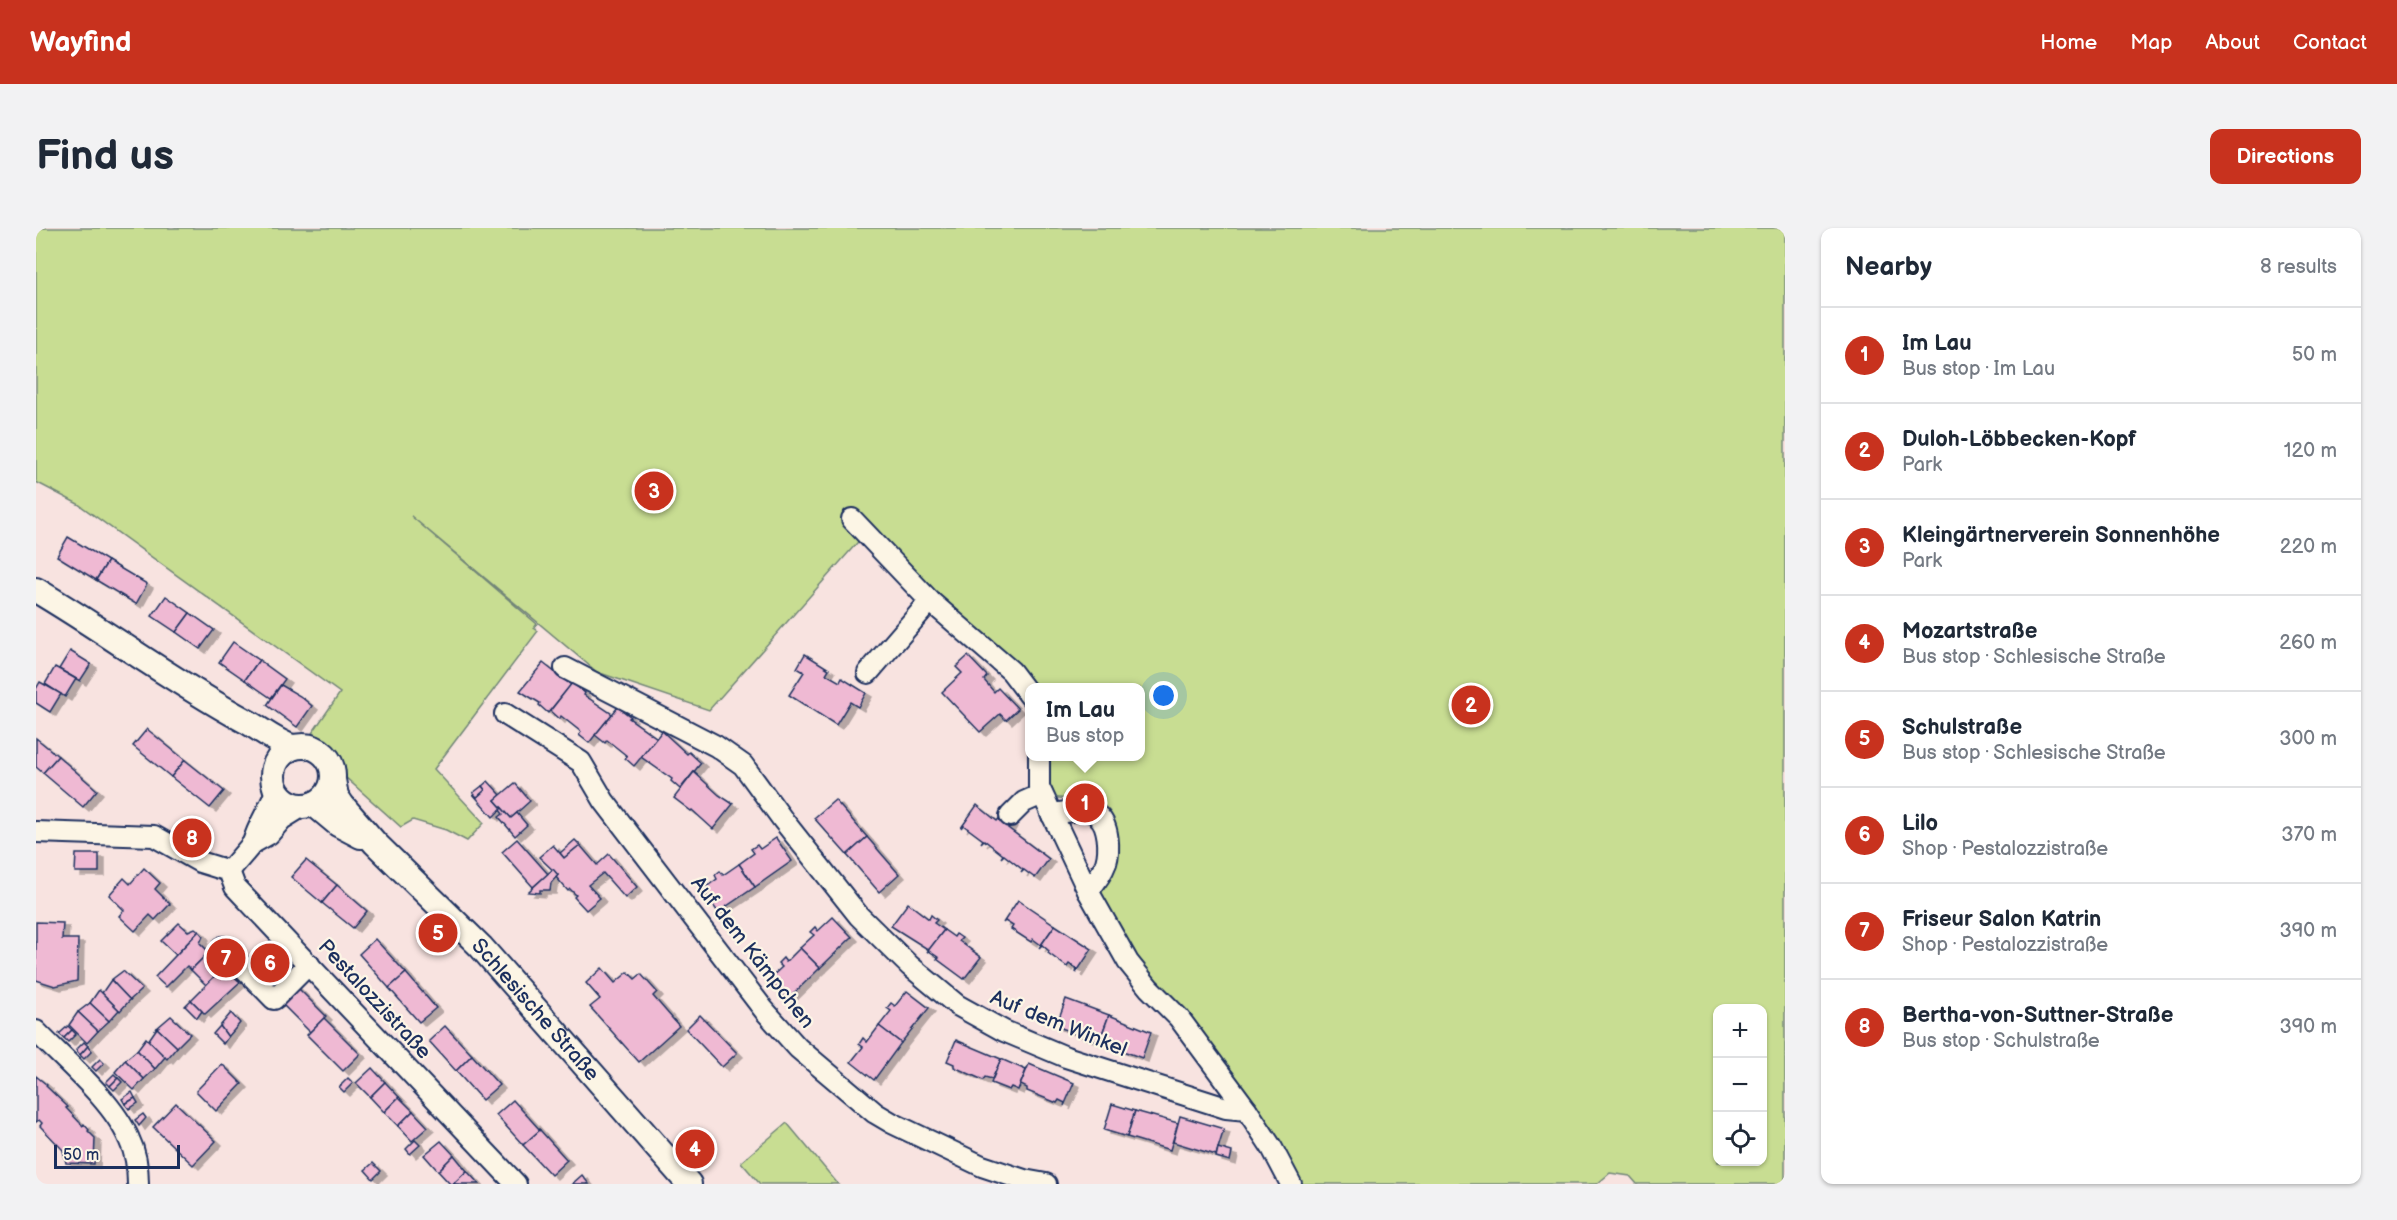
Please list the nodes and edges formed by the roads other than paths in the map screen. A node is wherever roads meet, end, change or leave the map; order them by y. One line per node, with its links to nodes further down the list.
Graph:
1 (852, 519): 3 (street)
2 (36, 590): 7 (main road)
3 (930, 601): 5 (street); 6 (street)
4 (565, 668): 25 (street, Auf dem Winkel)
5 (868, 673)
6 (1025, 690)
7 (198, 695): 9 (main road); 11 (main road)
8 (505, 714): 29 (street, Auf dem Kämpchen)
9 (292, 747): 11 (main road); 12 (main road)
10 (1039, 761): 13 (street)
11 (275, 780): 14 (main road); 18 (street)
12 (333, 780): 14 (main road); 19 (main road, Schlesische Straße)
13 (1042, 794): 15 (street); 16 (street)
14 (308, 805): 18 (street); 19 (main road, Schlesische Straße)
15 (1051, 814): 21 (street); 21 (street)
16 (1010, 816)
17 (36, 832): 20 (street)
18 (253, 843): 20 (street)
19 (375, 843): 28 (main road, Schlesische Straße)
20 (229, 871): 23 (street, Pestalozzistraße)
21 (1088, 891): 25 (street)
22 (223, 947): 23 (street)
23 (309, 964): 27 (street, Pestalozzistraße)
24 (36, 1031): 26 (street)
25 (1248, 1110): 30 (street)
26 (138, 1184)
27 (516, 1184)
28 (689, 1184)
29 (1046, 1184)
30 (1291, 1184)

